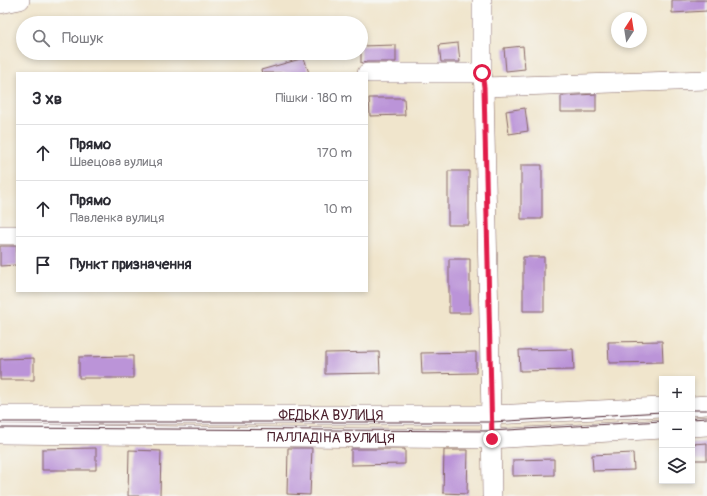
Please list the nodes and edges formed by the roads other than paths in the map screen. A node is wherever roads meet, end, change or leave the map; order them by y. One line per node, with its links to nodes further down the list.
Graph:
1 (20, 0): 3 (street)
2 (482, 0): 5 (street)
3 (0, 4)
4 (368, 73): 5 (street)
5 (483, 80): 6 (street); 13 (street)
6 (707, 80)
7 (0, 235): 8 (street)
8 (16, 235)
9 (707, 405): 10 (street)
10 (695, 406)
11 (659, 407): 13 (street, ФЕДЬКА ВУЛИЦЯ)
12 (0, 415): 13 (street, ФЕДЬКА ВУЛИЦЯ)
13 (491, 415): 18 (street)
14 (707, 426): 15 (street)
15 (695, 427)
16 (659, 429): 18 (street, ПАЛЛАДІНА ВУЛИЦЯ)
17 (0, 434): 18 (street, ПАЛЛАДІНА ВУЛИЦЯ)
18 (492, 439): 19 (street)
19 (492, 496)

